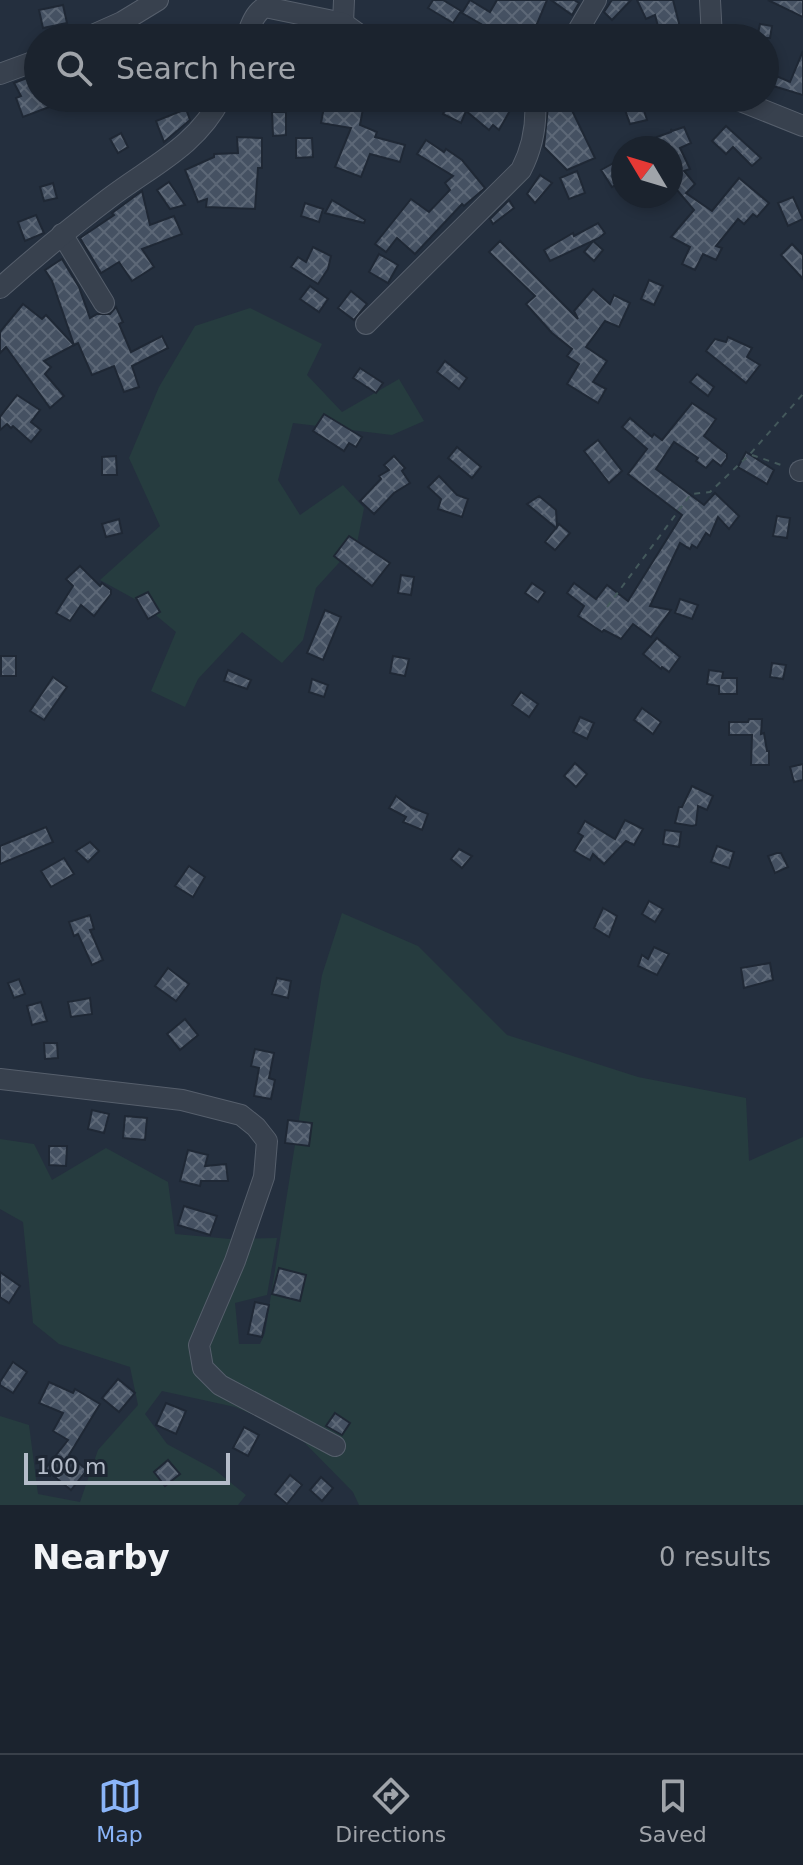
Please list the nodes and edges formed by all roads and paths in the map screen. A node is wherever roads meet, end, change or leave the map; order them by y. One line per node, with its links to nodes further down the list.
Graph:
1 (158, 0): 6 (street)
2 (344, 0): 5 (street)
3 (596, 0): 8 (street)
4 (710, 0): 9 (street)
5 (343, 23): 7 (street)
6 (113, 24)
7 (252, 24)
8 (582, 24)
9 (711, 24)
10 (24, 65): 11 (street)
11 (0, 74)
12 (213, 112): 16 (street)
13 (535, 112): 19 (street)
14 (768, 112): 15 (street)
15 (803, 126)
16 (62, 234): 17 (street); 18 (street)
17 (0, 288)
18 (104, 303)
19 (366, 324)
20 (803, 394): 21 (path)
21 (750, 454): 22 (path); 23 (path)
22 (802, 470)
23 (607, 607)
24 (0, 1079): 25 (street)
25 (335, 1446)

